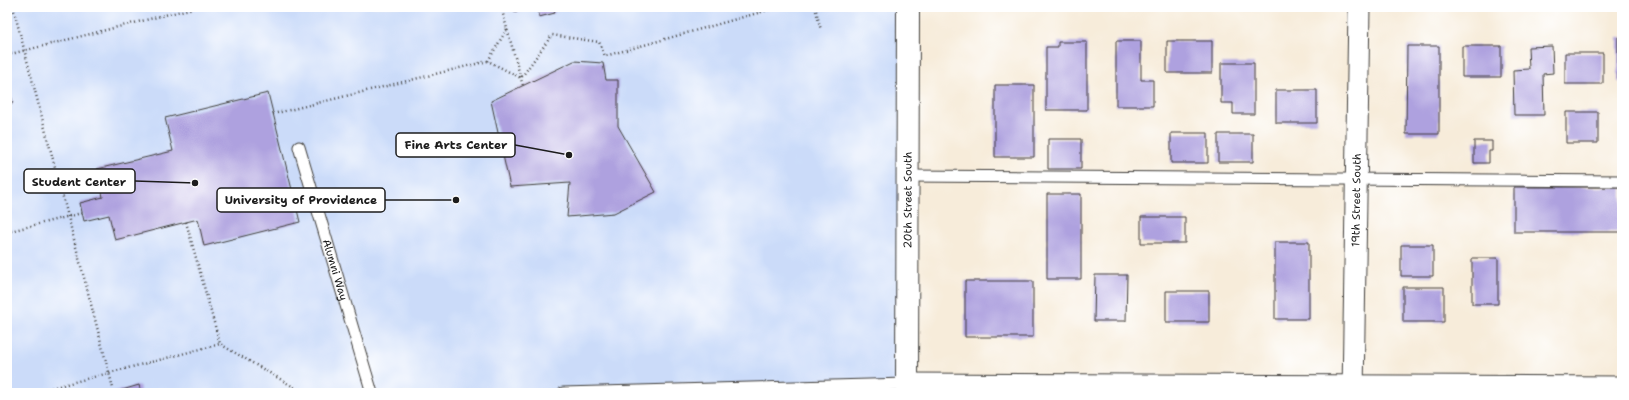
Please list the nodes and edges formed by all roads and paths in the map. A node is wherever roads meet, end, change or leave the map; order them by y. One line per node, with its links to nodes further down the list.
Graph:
1 (13, 7): 10 (path)
2 (197, 7): 10 (path)
3 (502, 7): 8 (path)
4 (779, 7): 13 (path)
5 (815, 7): 9 (path)
6 (908, 7): 17 (street, 20th Street South)
7 (1359, 7): 18 (street, 19th Street South)
8 (507, 29): 12 (path); 13 (path)
9 (821, 30)
10 (24, 51): 11 (path); 21 (path)
11 (7, 56)
12 (488, 61): 13 (path); 15 (path)
13 (521, 78): 14 (path)
14 (523, 86)
15 (273, 114)
16 (299, 147): 32 (lane, Alumni Way)
17 (907, 176): 18 (lane); 28 (street, 20th Street South)
18 (1355, 179): 19 (lane); 29 (street, 19th Street South)
19 (1622, 181)
20 (82, 213): 21 (path)
21 (68, 216): 23 (path); 25 (path)
22 (186, 222): 24 (path)
23 (7, 232)
24 (220, 344): 25 (path); 31 (path)
25 (109, 374): 27 (path); 30 (path)
26 (1622, 387): 29 (street)
27 (113, 388)
28 (907, 389): 29 (street); 33 (lane)
29 (1353, 389)
30 (32, 393)
31 (304, 393)
32 (372, 393)
33 (563, 393)

